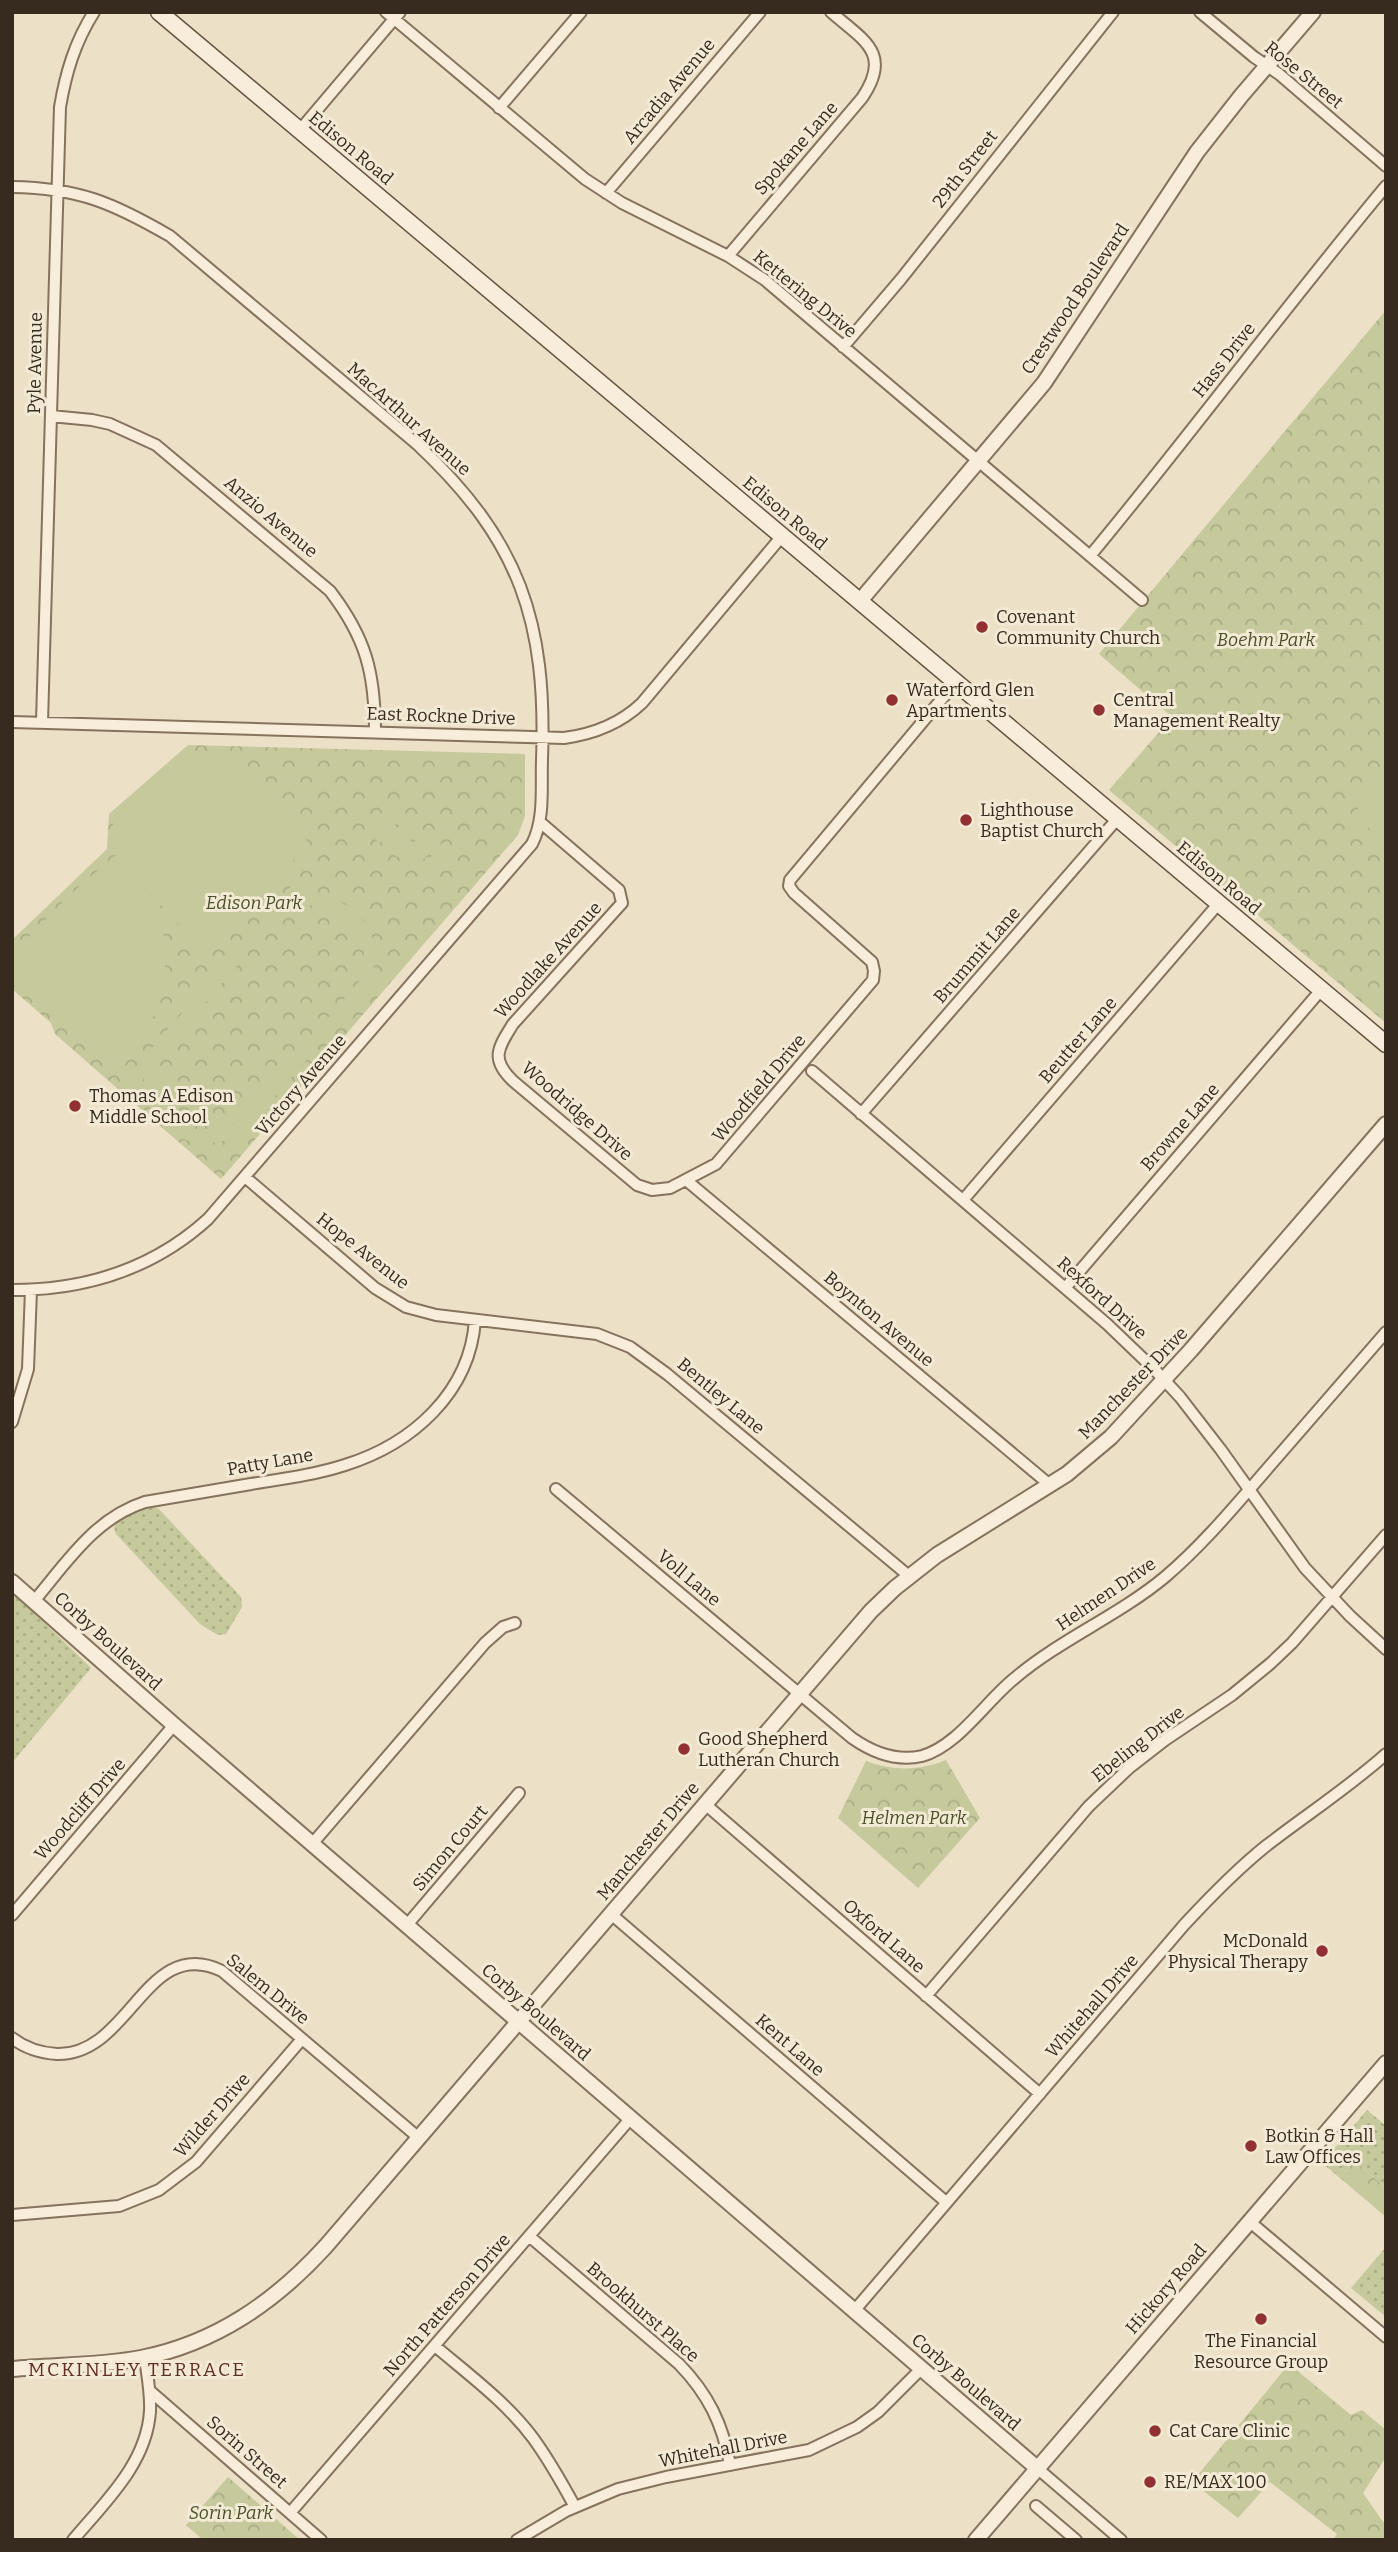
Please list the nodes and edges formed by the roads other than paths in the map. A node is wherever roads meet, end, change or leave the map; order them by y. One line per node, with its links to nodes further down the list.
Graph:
1 (94, 12): 16 (street, Pyle Avenue)
2 (159, 12): 12 (main road, Edison Road)
3 (581, 12): 11 (street)
4 (760, 12): 17 (street, Arcadia Avenue)
5 (831, 12): 18 (street, Spokane Lane)
6 (1113, 12): 19 (street, 29th Street)
7 (1199, 12): 10 (street, Rose Street)
8 (1313, 12): 10 (street, Crestwood Boulevard)
9 (393, 15): 11 (street, Kettering Drive); 12 (street)
10 (1268, 66): 13 (street, Rose Street); 21 (street, Crestwood Boulevard)
11 (499, 108): 17 (street, Kettering Drive)
12 (300, 130): 22 (main road, Edison Road)
13 (1386, 166)
14 (1386, 186): 23 (street, Hass Drive)
15 (12, 187): 16 (street, MacArthur Avenue)
16 (57, 189): 20 (street, Pyle Avenue); 30 (street, MacArthur Avenue)
17 (606, 193): 18 (street, Kettering Drive)
18 (728, 256): 19 (street, Kettering Drive)
19 (844, 347): 21 (street, Kettering Drive)
20 (51, 416): 28 (street, Pyle Avenue); 29 (street, Anzio Avenue)
21 (979, 462): 23 (street, Kettering Drive); 25 (street, Crestwood Boulevard)
22 (782, 536): 25 (main road, Edison Road); 30 (street, East Rockne Drive)
23 (1090, 555): 24 (street, Kettering Drive)
24 (1142, 600)
25 (860, 601): 26 (main road, Edison Road)
26 (956, 682): 31 (main road, Edison Road); 41 (street, Woodfield Drive)
27 (12, 722): 28 (street, East Rockne Drive)
28 (42, 722): 29 (street, East Rockne Drive)
29 (375, 732): 30 (street, East Rockne Drive)
30 (543, 737): 32 (street, MacArthur Avenue)
31 (1118, 818): 33 (main road, Edison Road); 38 (street, Brummit Lane)
32 (540, 822): 35 (street, Woodlake Avenue); 40 (street, Victory Avenue)
33 (1219, 903): 34 (main road, Edison Road); 43 (street, Beutter Lane)
34 (1321, 990): 36 (main road, Edison Road); 44 (street, Browne Lane)
35 (500, 1044): 42 (street, Woodridge Drive)
36 (1386, 1044)
37 (812, 1071): 38 (street, Rexford Drive)
38 (862, 1114): 43 (street, Rexford Drive)
39 (1386, 1124): 49 (street, Manchester Drive)
40 (245, 1177): 46 (street, Victory Avenue); 47 (street, Hope Avenue)
41 (686, 1180): 42 (street, Woodfield Drive); 51 (street, Boynton Avenue)
42 (652, 1190)
43 (963, 1200): 44 (street, Rexford Drive)
44 (1066, 1287): 49 (street, Rexford Drive)
45 (12, 1290): 46 (street, Victory Avenue)
46 (31, 1290): 50 (street)
47 (475, 1320): 55 (street, Bentley Lane); 58 (street, Patty Lane)
48 (1386, 1332): 53 (street, Helmen Drive)
49 (1165, 1380): 51 (street, Manchester Drive); 53 (street, Rexford Drive)
50 (12, 1422)
51 (1049, 1485): 55 (street, Manchester Drive)
52 (556, 1489): 61 (street, Voll Lane)
53 (1249, 1490): 57 (street, Rexford Drive); 61 (street, Helmen Drive)
54 (1386, 1535): 57 (street, Ebeling Drive)
55 (909, 1576): 61 (street, Manchester Drive)
56 (12, 1582): 58 (street, Corby Boulevard)
57 (1332, 1598): 60 (street, Rexford Drive); 70 (street, Ebeling Drive)
58 (34, 1601): 62 (street, Corby Boulevard)
59 (515, 1623): 66 (street)
60 (1386, 1649)
61 (799, 1693): 65 (street, Manchester Drive)
62 (174, 1726): 66 (street, Corby Boulevard); 68 (street, Woodcliff Drive)
63 (1386, 1754): 75 (street, Whitehall Drive)
64 (519, 1793): 69 (street, Simon Court)
65 (705, 1804): 67 (street, Manchester Drive); 70 (street, Oxford Lane)
66 (312, 1844): 69 (street, Corby Boulevard)
67 (611, 1914): 71 (street, Manchester Drive); 78 (street, Kent Lane)
68 (12, 1915)
69 (407, 1925): 71 (street, Corby Boulevard)
70 (926, 1996): 75 (street, Oxford Lane)
71 (518, 2022): 76 (street, Corby Boulevard); 77 (street, Manchester Drive)
72 (12, 2038): 73 (street, Salem Drive)
73 (302, 2039): 77 (street, Salem Drive); 79 (street, Wilder Drive)
74 (1386, 2063): 80 (street, Hickory Road)
75 (1040, 2094): 78 (street, Whitehall Drive)
76 (630, 2119): 81 (street, North Patterson Drive); 82 (street, Corby Boulevard)
77 (419, 2138): 85 (street, Manchester Drive)
78 (946, 2202): 82 (street, Whitehall Drive)
79 (12, 2216)
80 (1249, 2221): 83 (street); 90 (street, Hickory Road)
81 (529, 2236): 84 (street, North Patterson Drive); 89 (street, Brookhurst Place)
82 (854, 2311): 87 (street, Corby Boulevard)
83 (1386, 2337)
84 (435, 2346): 92 (street); 93 (street, North Patterson Drive)
85 (145, 2357): 86 (street, Manchester Drive); 88 (street)
86 (12, 2369)
87 (921, 2369): 89 (street, Whitehall Drive); 90 (street, Corby Boulevard)
88 (149, 2391): 93 (street, Sorin Street); 94 (street)
89 (730, 2465): 92 (street, Whitehall Drive)
90 (1037, 2469): 97 (street, Hickory Road); 99 (street)
91 (1037, 2506): 98 (street)
92 (575, 2507): 96 (street, Whitehall Drive)
93 (290, 2513): 95 (street, Sorin Street)
94 (73, 2540)
95 (321, 2540)
96 (517, 2540)
97 (976, 2540)
98 (1076, 2540)
99 (1121, 2540)

